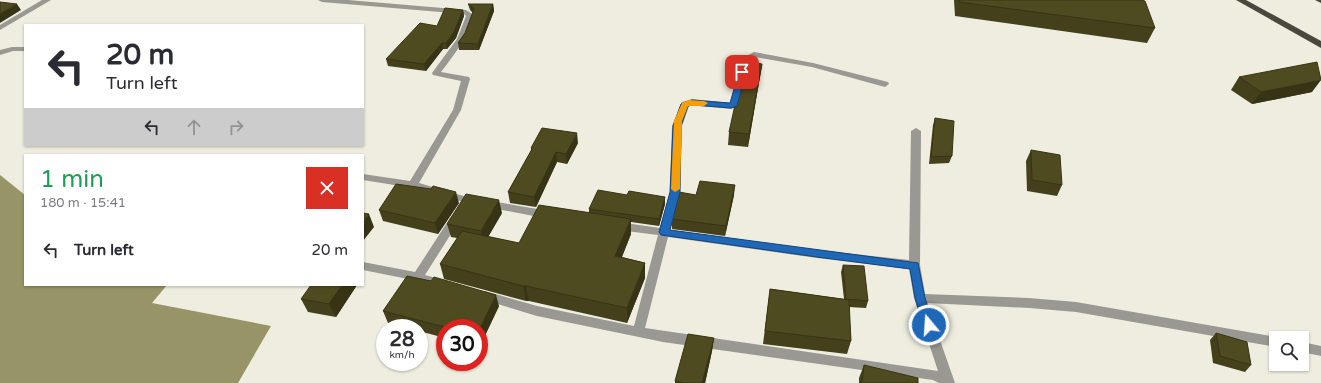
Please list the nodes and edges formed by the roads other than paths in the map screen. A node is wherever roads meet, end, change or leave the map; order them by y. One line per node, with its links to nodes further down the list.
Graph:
1 (47, 0): 4 (street)
2 (322, 0): 11 (street)
3 (1240, 0): 5 (highway)
4 (0, 28)
5 (1321, 45)
6 (24, 49): 7 (street)
7 (0, 53)
8 (885, 84): 15 (street)
9 (916, 131): 16 (street)
10 (364, 177): 11 (street)
11 (413, 185): 12 (street)
12 (467, 200): 13 (street); 18 (street)
13 (556, 217)
14 (610, 225): 15 (street)
15 (664, 232): 16 (street); 22 (street)
16 (914, 265): 21 (street)
17 (364, 266): 18 (street)
18 (418, 277): 19 (street)
19 (455, 288)
20 (470, 292): 22 (street)
21 (920, 298): 23 (street); 26 (street)
22 (638, 332): 26 (street)
23 (1269, 341)
24 (1309, 348): 25 (street)
25 (1321, 351)
26 (948, 381)

